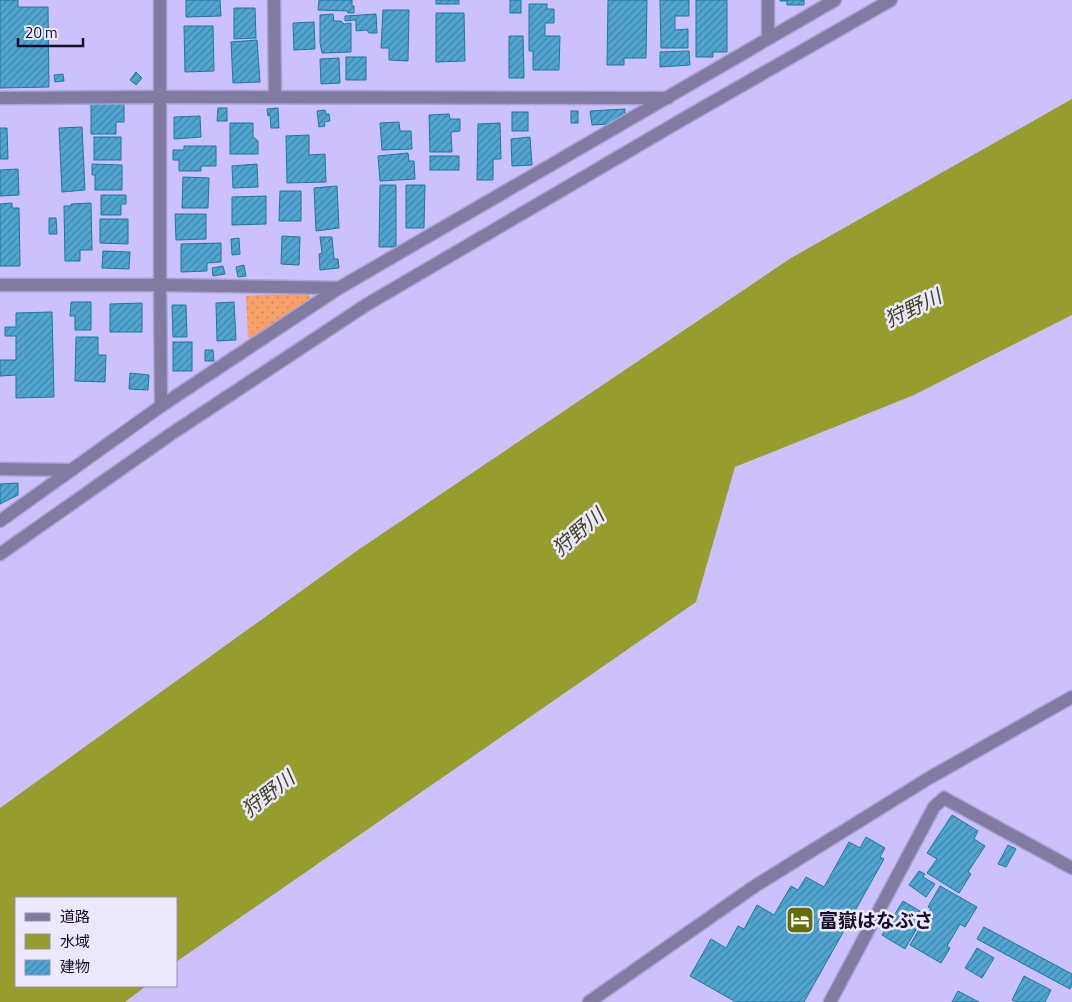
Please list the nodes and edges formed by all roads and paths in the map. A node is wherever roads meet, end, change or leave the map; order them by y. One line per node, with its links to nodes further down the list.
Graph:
1 (160, 0): 7 (street)
2 (274, 0): 8 (street)
3 (768, 0): 6 (street)
4 (835, 0): 6 (street)
5 (891, 0): 18 (street)
6 (768, 38): 10 (street)
7 (160, 97): 8 (street); 9 (street); 12 (street)
8 (275, 97): 10 (street)
9 (0, 98)
10 (668, 98): 13 (street)
11 (0, 285): 12 (street)
12 (160, 285): 13 (street); 14 (street)
13 (340, 288): 14 (street)
14 (161, 406): 16 (street)
15 (0, 469): 16 (street)
16 (72, 470): 17 (street)
17 (0, 521)
18 (0, 554)
19 (1072, 697): 21 (street)
20 (1072, 868): 22 (street)
21 (589, 1002)
22 (830, 1002)

